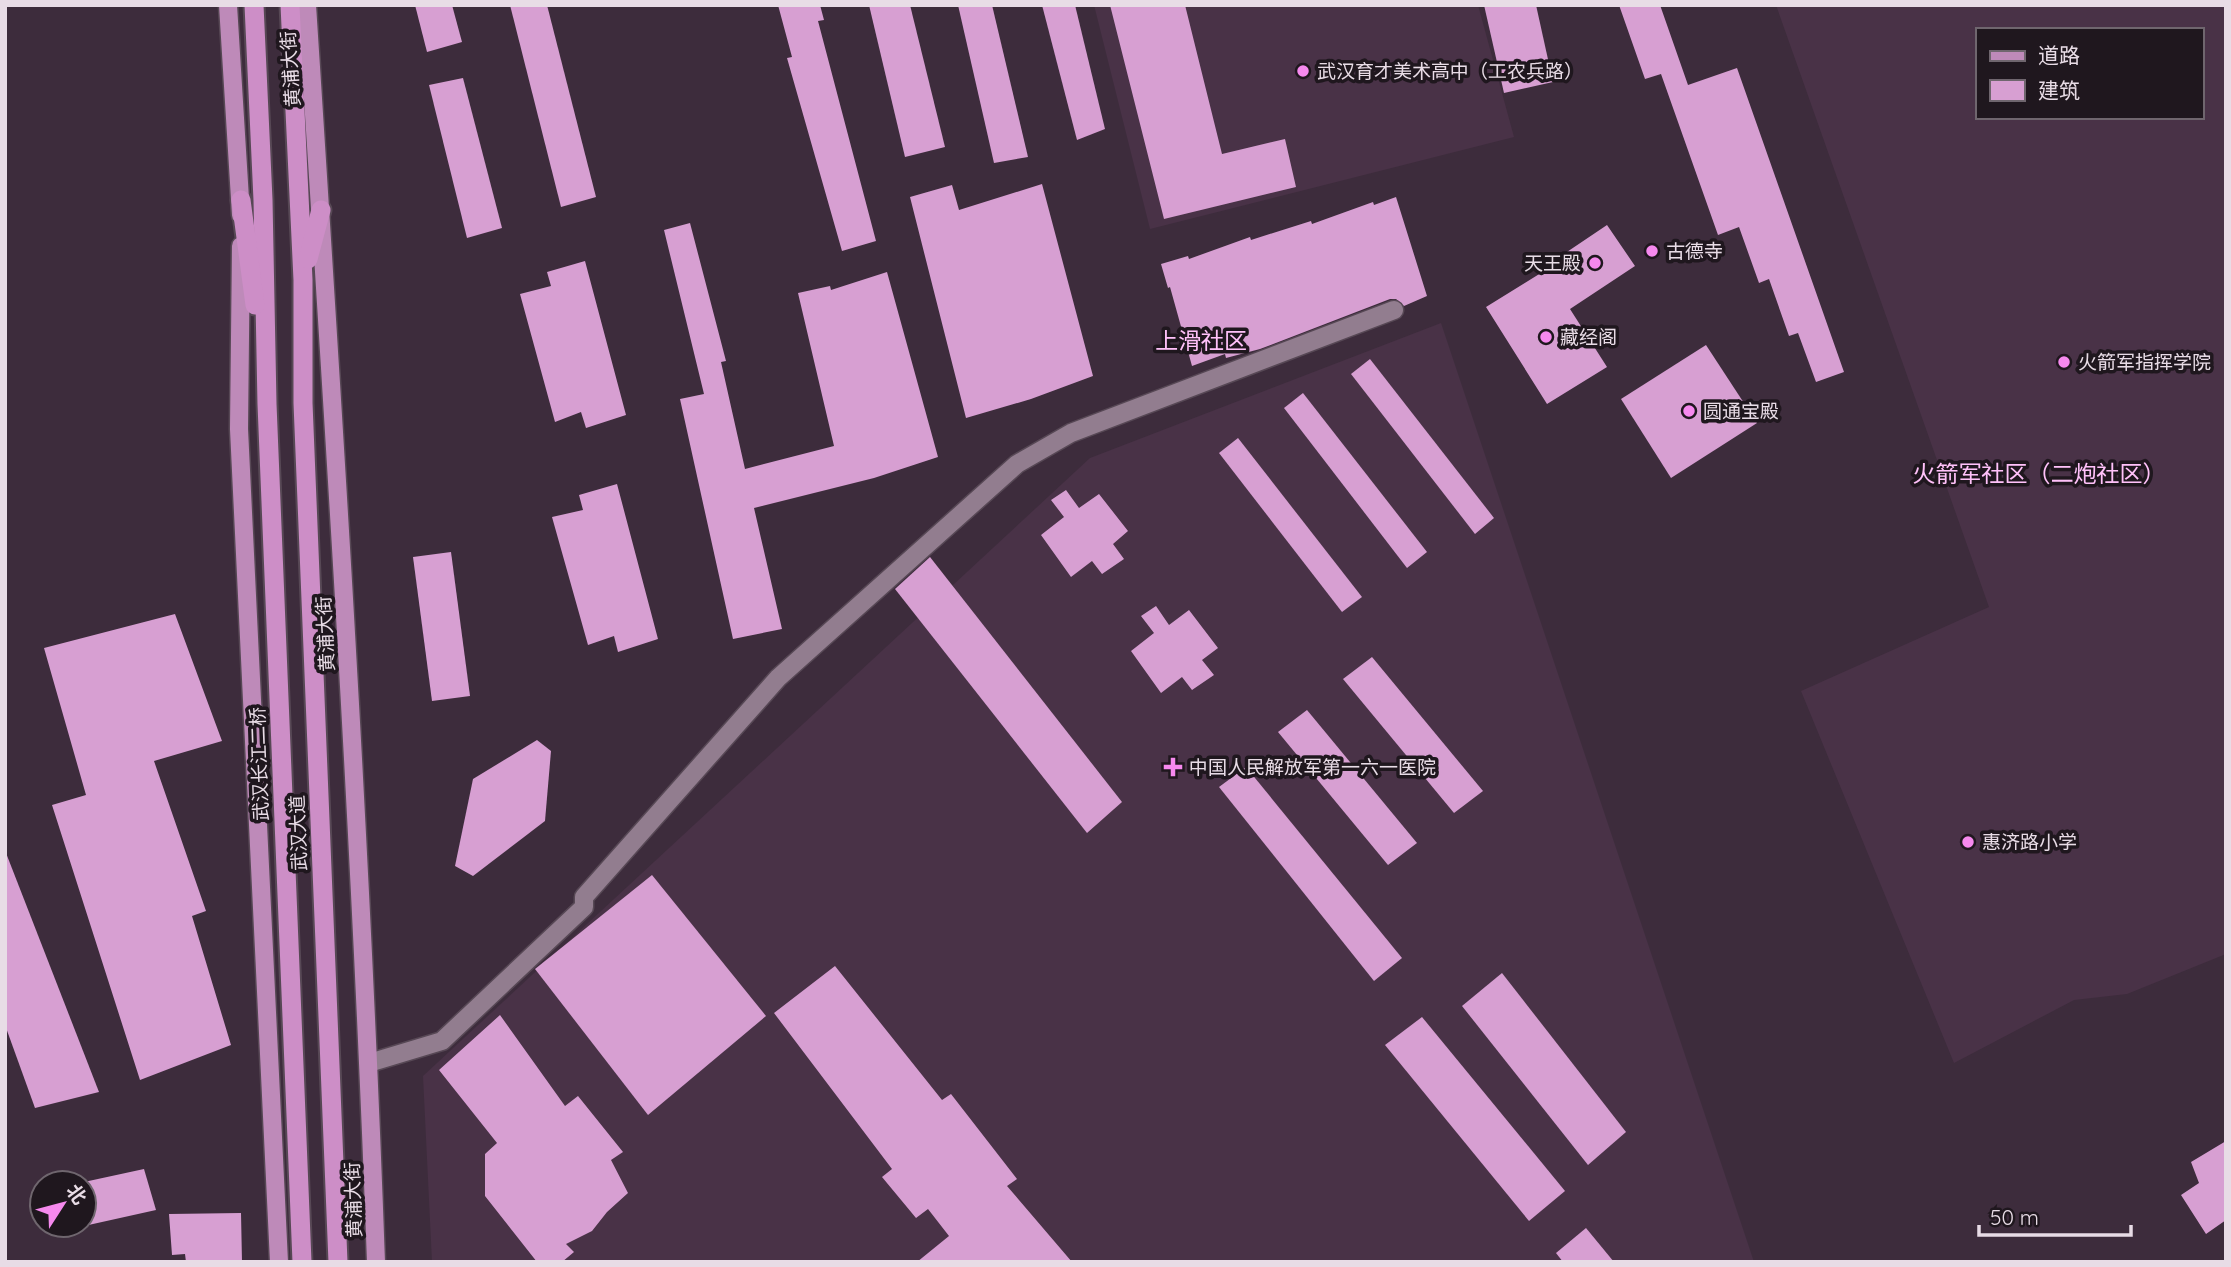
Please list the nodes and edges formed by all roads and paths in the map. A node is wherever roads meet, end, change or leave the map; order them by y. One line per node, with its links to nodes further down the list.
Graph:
1 (228, 5): 5 (main road)
2 (254, 5): 9 (highway)
3 (290, 5): 7 (highway)
4 (307, 5): 6 (main road, 黄浦大街)
5 (241, 200): 9 (highway); 11 (main road)
6 (320, 210): 7 (highway); 10 (main road, 黄浦大街)
7 (303, 280): 13 (highway, 武汉大道)
8 (1394, 310): 10 (street)
9 (267, 404): 12 (highway, 武汉长江二桥)
10 (369, 1063): 14 (main road, 黄浦大街)
11 (279, 1262)
12 (302, 1262)
13 (338, 1262)
14 (376, 1262)

